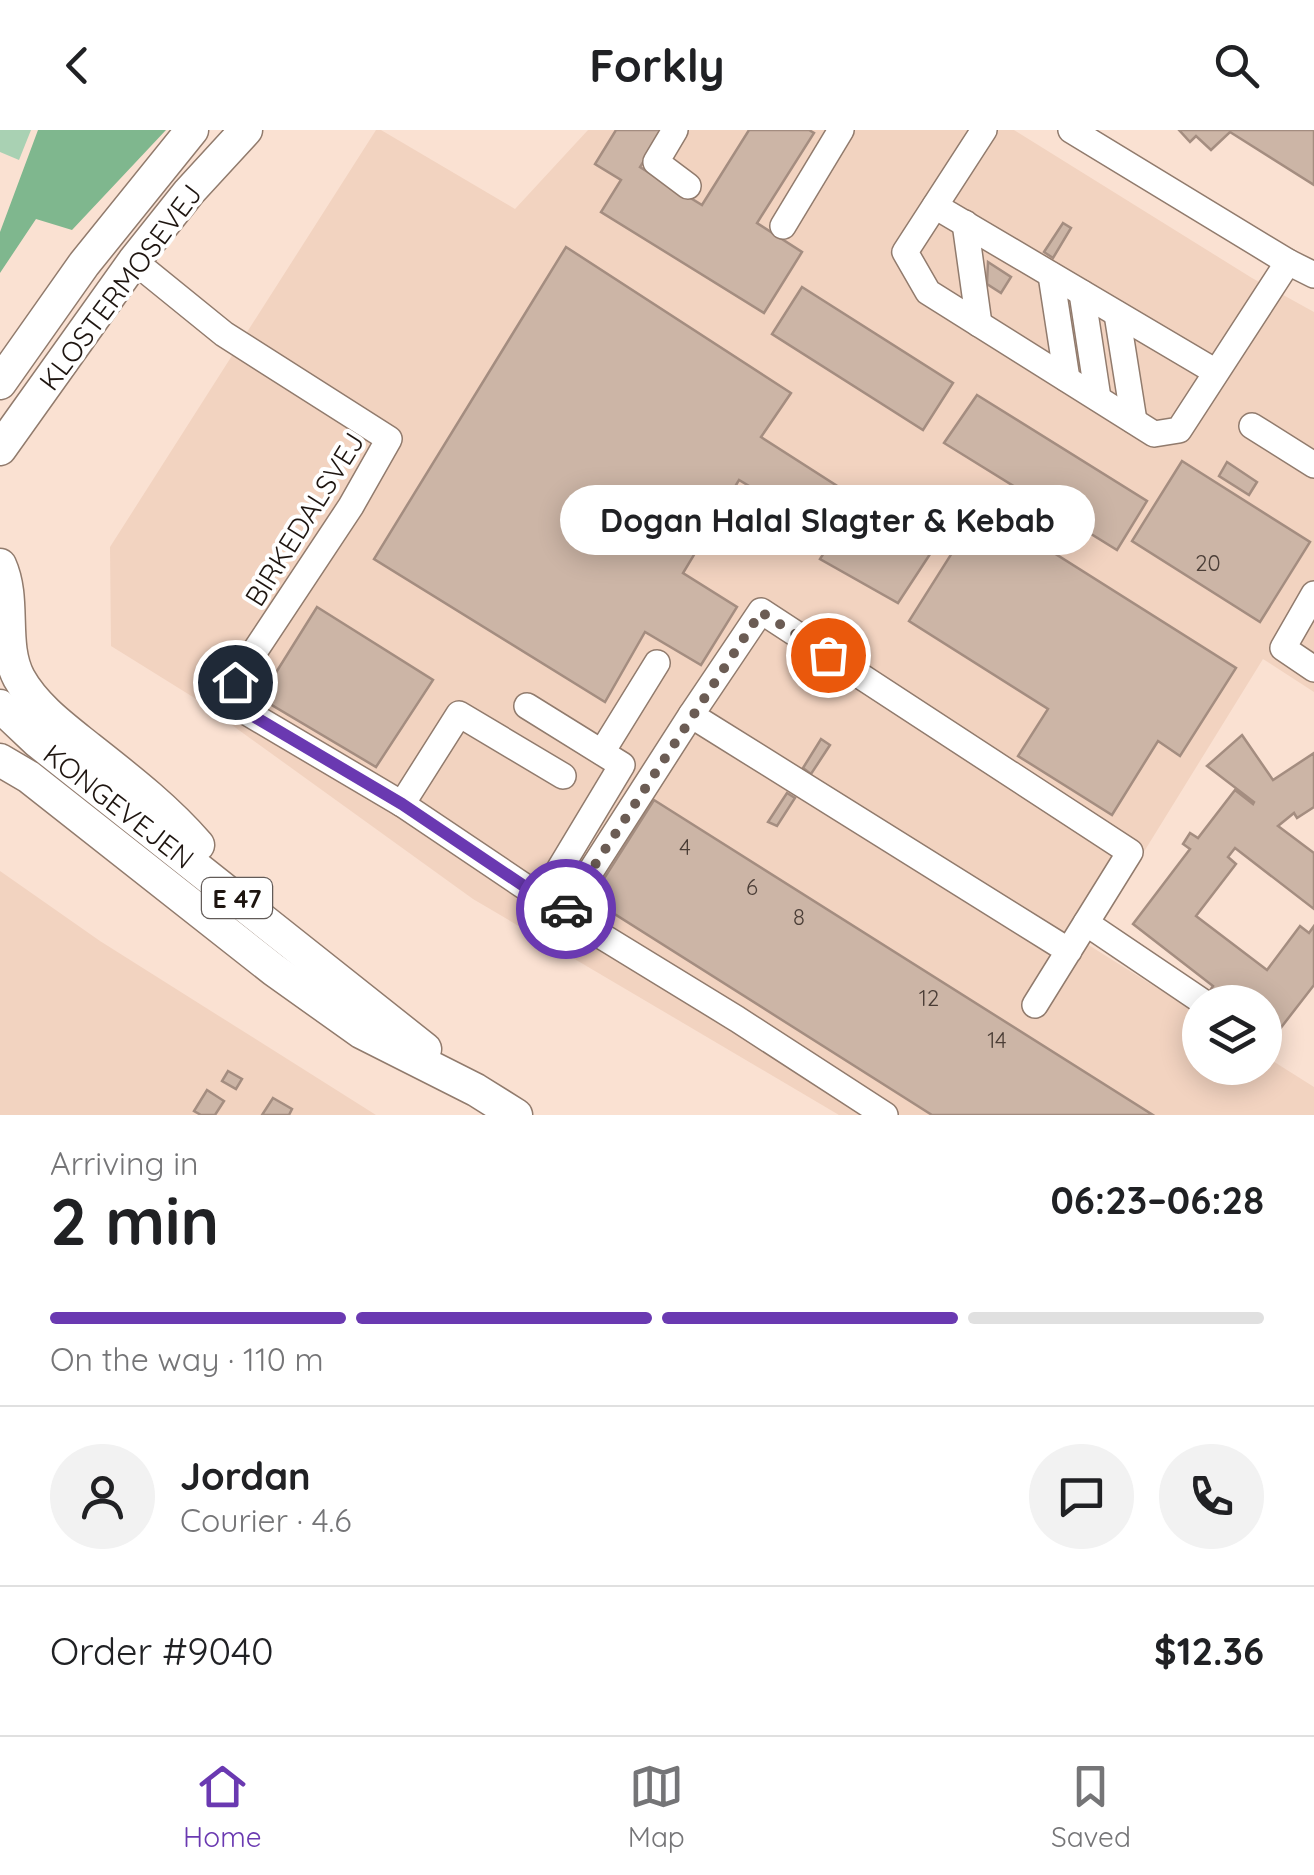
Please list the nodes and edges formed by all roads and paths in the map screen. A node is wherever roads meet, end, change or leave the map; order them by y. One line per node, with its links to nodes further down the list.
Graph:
1 (192, 130): 13 (main road, KLOSTERMOSEVEJ)
2 (246, 130): 11 (main road, KLOSTERMOSEVEJ)
3 (675, 130): 7 (street)
4 (841, 130): 10 (street)
5 (984, 130): 8 (street)
6 (1071, 130): 12 (street)
7 (688, 186)
8 (935, 206): 9 (street); 18 (street)
9 (965, 223): 14 (street); 18 (street)
10 (784, 226)
11 (134, 260): 26 (main road, KLOSTERMOSEVEJ); 38 (street, BIRKEDALSVEJ)
12 (1288, 262): 15 (street); 20 (street)
13 (84, 264): 19 (main road); 22 (main road, KLOSTERMOSEVEJ)
14 (1051, 275): 16 (street); 21 (street)
15 (1314, 275)
16 (1082, 293): 17 (street); 23 (street)
17 (1117, 314): 20 (street); 24 (street)
18 (979, 324): 21 (street)
19 (0, 353)
20 (1216, 372): 24 (street)
21 (1067, 379): 23 (street)
22 (0, 383)
23 (1098, 398): 24 (street)
24 (1134, 421)
25 (1252, 426): 27 (street)
26 (0, 450)
27 (1314, 465)
28 (2, 590): 40 (main road)
29 (1314, 594): 31 (street)
30 (657, 663): 35 (street)
31 (1314, 669)
32 (0, 706): 40 (main road, KONGEVEJEN / E 47)
33 (527, 706): 35 (street)
34 (692, 715): 41 (street); 42 (street); 43 (street)
35 (602, 752): 39 (street)
36 (0, 760): 46 (main road, KONGEVEJEN / E 47)
37 (563, 776): 38 (street)
38 (402, 804): 39 (street, BIRKEDALSVEJ)
39 (542, 898): 41 (street, BIRKEDALSVEJ)
40 (256, 913): 46 (main road, KONGEVEJEN / E 47)
41 (564, 913): 48 (street, BIRKEDALSVEJ)
42 (1086, 923): 43 (street); 44 (street)
43 (1069, 951): 45 (street)
44 (1182, 987)
45 (1035, 1005)
46 (476, 1090): 47 (main road, KONGEVEJEN / E 47)
47 (516, 1115)
48 (885, 1115)

